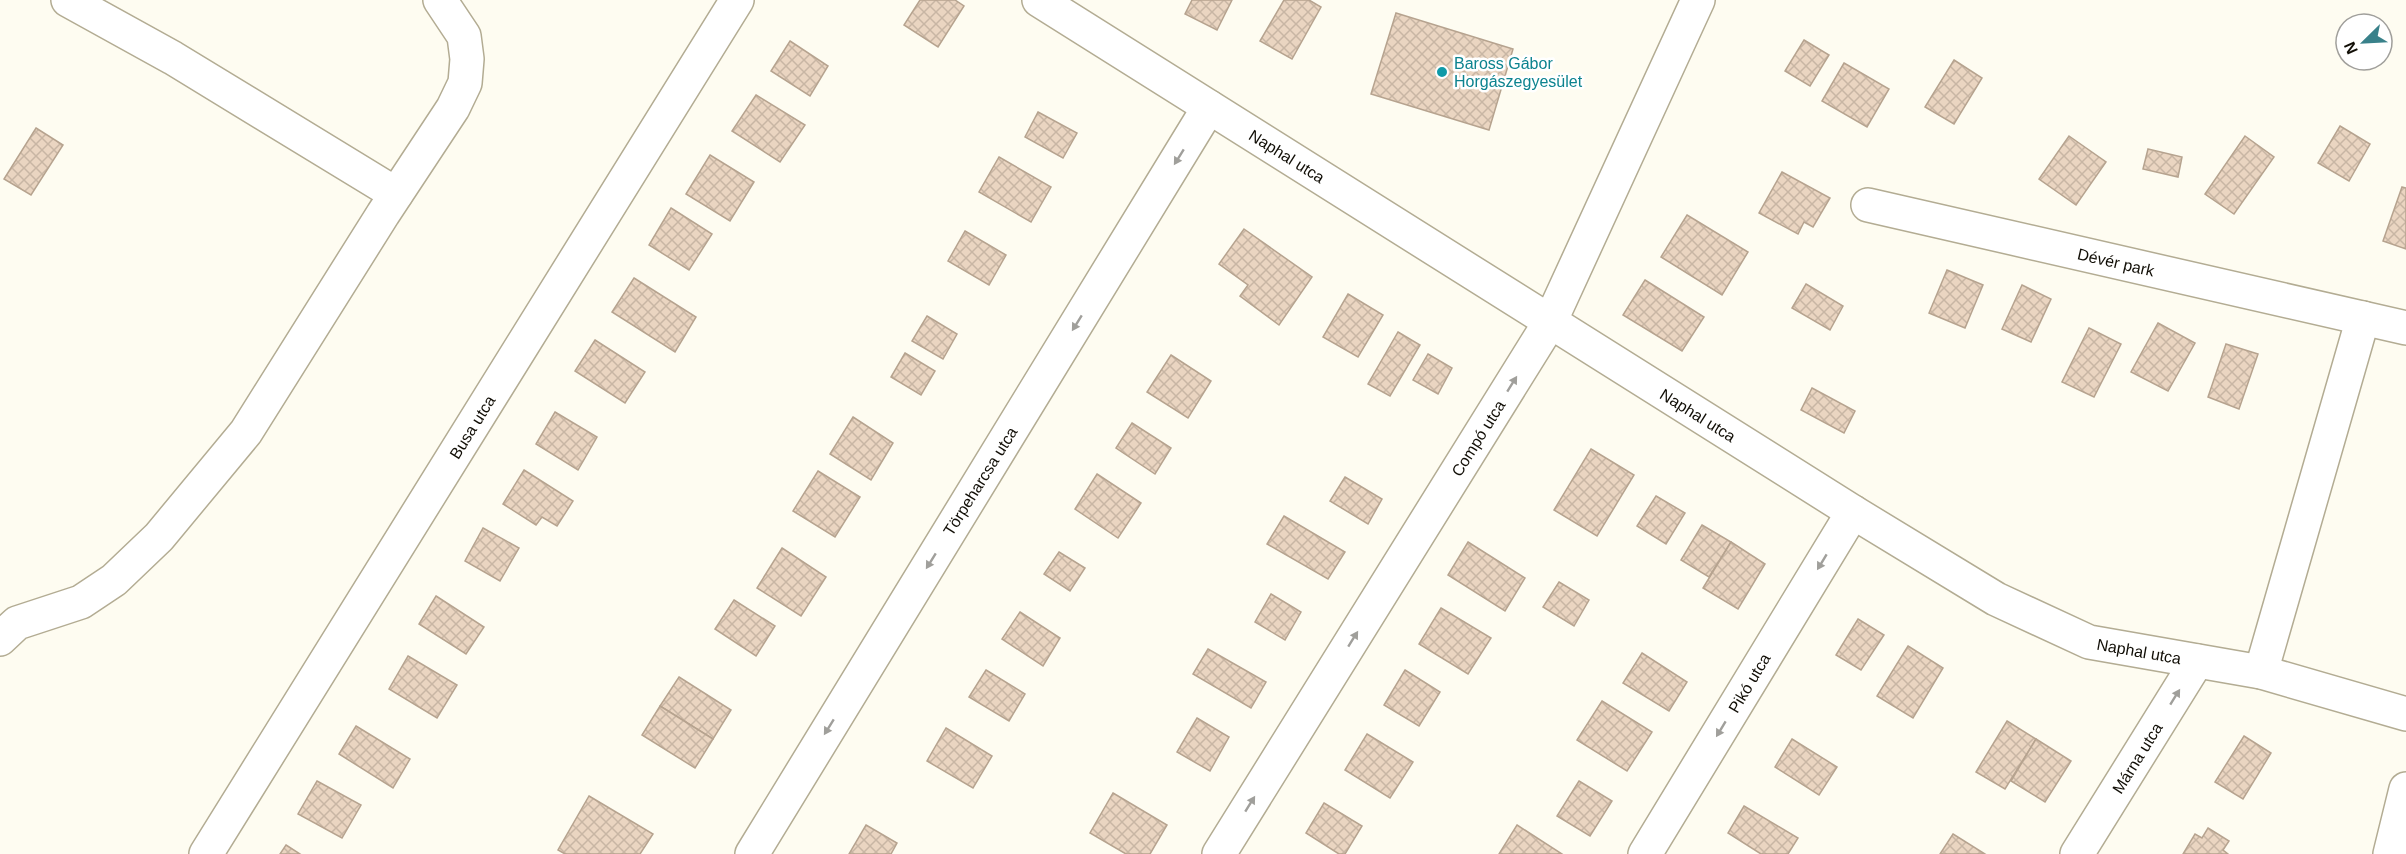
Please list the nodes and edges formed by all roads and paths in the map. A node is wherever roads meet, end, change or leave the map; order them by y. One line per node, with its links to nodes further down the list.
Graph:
1 (68, 0): 7 (street)
2 (440, 0): 7 (street)
3 (737, 0): 18 (street, Busa utca)
4 (1039, 0): 6 (street, Naphal utca)
5 (1698, 0): 10 (street, Compó utca)
6 (1209, 107): 10 (street, Naphal utca); 19 (street, Törpeharcsa utca, one-way to 19)
7 (396, 194): 13 (street)
8 (1868, 206): 9 (street, Dévér park)
9 (2363, 318): 11 (street, Dévér park); 15 (street)
10 (1550, 322): 12 (street, Naphal utca); 20 (street, Compó utca, one-way to 10)
11 (2406, 328)
12 (1853, 512): 14 (street, Naphal utca); 21 (street, Pikó utca, one-way to 21)
13 (6, 621)
14 (2197, 661): 15 (street, Naphal utca); 22 (street, Márna utca, one-way to 14)
15 (2261, 672): 16 (street, Naphal utca)
16 (2406, 714)
17 (2406, 789): 23 (street)
18 (206, 854)
19 (752, 854)
20 (1219, 854)
21 (1645, 854)
22 (2078, 854)
23 (2390, 854)

